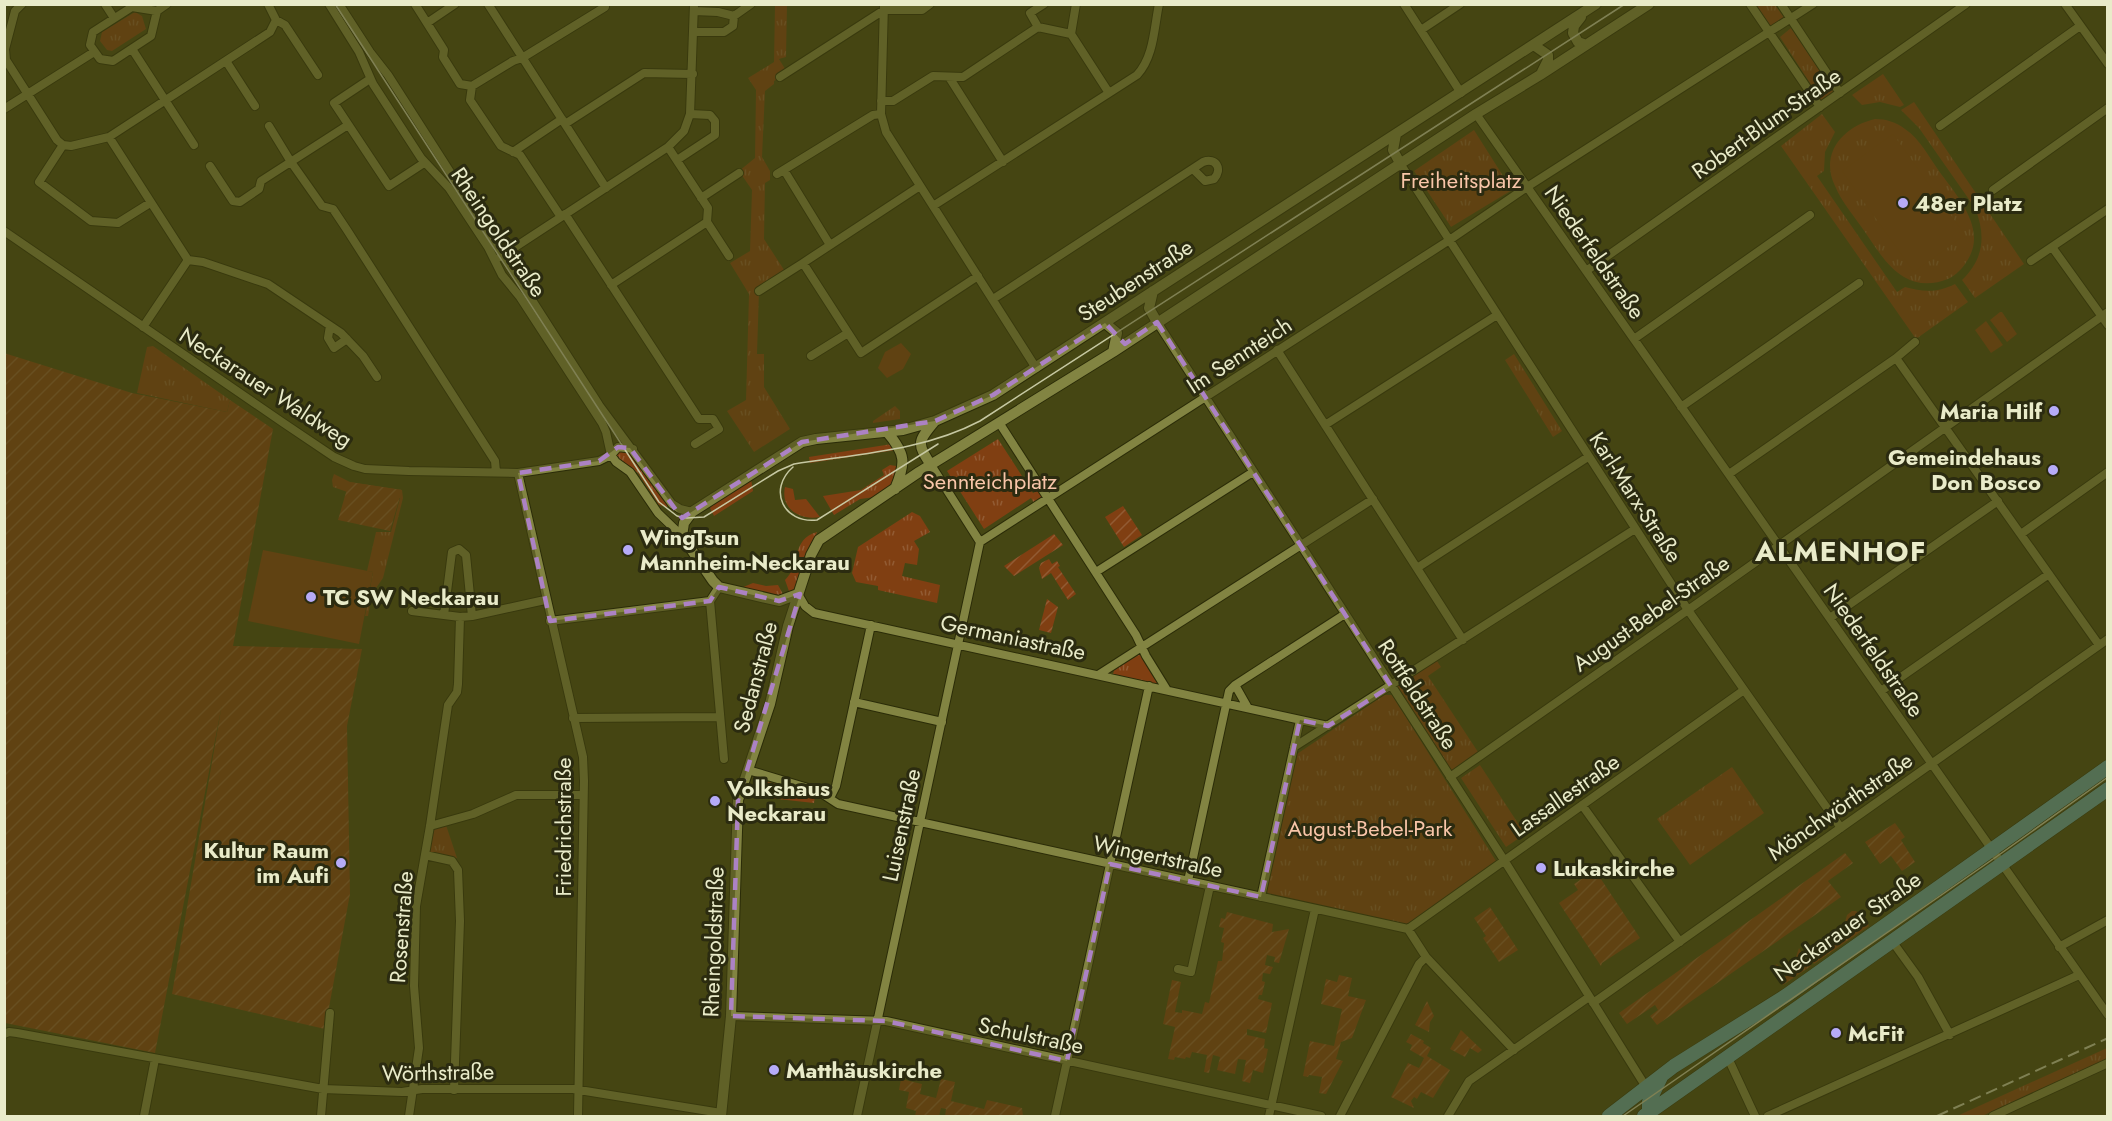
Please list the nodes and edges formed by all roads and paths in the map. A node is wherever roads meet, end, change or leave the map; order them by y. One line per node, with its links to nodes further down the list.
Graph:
1 (22, 4): 44 (street)
2 (105, 4): 30 (street)
3 (167, 4): 27 (street)
4 (268, 4): 32 (street)
5 (329, 4): 53 (street, Rheingoldstraße)
6 (339, 4): 101 (street, Rheingoldstraße)
7 (414, 4): 33 (street)
8 (455, 4): 33 (street)
9 (488, 4): 45 (street)
10 (605, 4): 45 (street)
11 (751, 4): 29 (street)
12 (930, 4): 25 (street)
13 (1044, 4): 35 (street)
14 (1076, 4): 39 (street)
15 (1160, 4): 55 (street)
16 (1404, 4): 36 (street)
17 (1460, 4): 36 (street)
18 (1596, 4): 28 (street, Steubenstraße)
19 (1649, 4): 40 (street)
20 (1750, 4): 38 (street)
21 (1781, 4): 31 (street)
22 (1813, 4): 31 (street)
23 (1966, 4): 57 (street, Robert-Blum-Straße)
24 (2065, 4): 34 (street)
25 (884, 7): 51 (street); 60 (street)
26 (694, 8): 29 (street); 37 (street)
27 (157, 11): 30 (street); 42 (street)
28 (1585, 12): 40 (street); 41 (street, Steubenstraße)
29 (734, 16): 37 (street)
30 (114, 18): 43 (street)
31 (1791, 19): 38 (street); 57 (street)
32 (276, 20): 46 (street); 49 (street)
33 (427, 23): 54 (street)
34 (2080, 26): 47 (street); 71 (street)
35 (1038, 27): 39 (street); 52 (street)
36 (1421, 30): 56 (street)
37 (694, 32): 48 (street)
38 (1770, 33): 62 (street); 87 (street)
39 (1071, 34): 55 (street)
40 (1586, 45): 50 (street)
41 (1535, 46): 50 (street); 56 (street, Steubenstraße)
42 (132, 49): 43 (street); 59 (street)
43 (94, 52): 58 (street)
44 (5, 56): 58 (street)
45 (522, 58): 54 (street); 68 (street)
46 (226, 61): 59 (street); 61 (street)
47 (2108, 64)
48 (693, 74): 65 (street); 68 (street)
49 (318, 75)
50 (1540, 75): 67 (street)
51 (780, 77)
52 (949, 77): 60 (street); 80 (street)
53 (370, 79): 69 (street); 81 (street, Rheingoldstraße)
54 (472, 86): 77 (street)
55 (1109, 93): 80 (street)
56 (1461, 93): 72 (street, Steubenstraße)
57 (1840, 93): 62 (street, Robert-Blum-Straße)
58 (28, 94): 64 (street); 74 (street)
59 (165, 100): 73 (street); 75 (street)
60 (881, 101): 66 (street)
61 (255, 106)
62 (1820, 107): 107 (street, Robert-Blum-Straße)
63 (2108, 108): 89 (street)
64 (4, 109)
65 (690, 114): 76 (street); 78 (street)
66 (881, 114): 86 (street); 99 (street)
67 (1476, 114): 82 (street); 87 (street)
68 (563, 122): 77 (street); 88 (street)
69 (348, 125): 79 (street); 81 (street)
70 (269, 126): 79 (street)
71 (1940, 126)
72 (1396, 134): 82 (street); 112 (street, Steubenstraße)
73 (109, 137): 74 (street); 91 (street)
74 (63, 145): 91 (street)
75 (194, 145)
76 (668, 147): 78 (street); 88 (street)
77 (513, 152): 95 (street)
78 (677, 160): 90 (street)
79 (291, 162): 83 (street); 143 (street)
80 (1003, 162): 92 (street)
81 (424, 163): 104 (street, Rheingoldstraße)
82 (1401, 165): 98 (street); 116 (street)
83 (210, 166)
84 (1193, 169): 113 (street)
85 (739, 173): 90 (street)
86 (920, 186): 92 (street); 99 (street)
87 (1527, 187): 98 (street); 107 (street, Niederfeldstraße)
88 (606, 188): 95 (street)
89 (1993, 190)
90 (701, 198): 96 (street)
91 (150, 203): 103 (street)
92 (933, 206): 108 (street)
93 (2108, 209): 100 (street)
94 (1810, 215): 123 (street)
95 (563, 216): 101 (street); 110 (street)
96 (707, 222): 102 (street); 110 (street)
97 (4, 231): 120 (street, Neckarauer Waldweg)
98 (1448, 241): 115 (street, Karl-Marx-Straße); 125 (street, Im Sennteich)
99 (830, 245): 106 (street)
100 (2052, 247): 105 (street); 114 (street)
101 (504, 254): 104 (street); 139 (street, Rheingoldstraße)
102 (729, 256)
103 (188, 260): 119 (street); 120 (street)
104 (495, 260): 140 (street, Rheingoldstraße)
105 (2031, 261)
106 (803, 263): 111 (street); 121 (street)
107 (1586, 271): 123 (street, Niederfeldstraße)
108 (978, 276): 113 (street); 121 (street)
109 (1859, 283): 132 (street)
110 (611, 285): 138 (street)
111 (759, 291)
112 (1153, 291): 116 (street); 117 (street, Steubenstraße)
113 (993, 299): 129 (street)
114 (2104, 314): 118 (street); 136 (street, August-Bebel-Straße)
115 (1497, 315): 135 (street); 141 (street, Karl-Marx-Straße)
116 (1157, 322): 126 (street); 131 (street, Rottfeldstraße)
117 (1105, 323): 126 (street); 129 (street, Steubenstraße)
118 (2108, 325)
119 (330, 326): 122 (street); 122 (street)
120 (143, 327): 143 (street, Neckarauer Waldweg)
121 (848, 333): 127 (street)
122 (347, 339): 130 (street)
123 (1634, 339): 132 (street, Niederfeldstraße)
124 (1915, 342): 128 (street)
125 (1277, 350): 131 (street, Im Sennteich); 135 (street)
126 (1113, 352): 134 (street)
127 (811, 356)
128 (1896, 358): 136 (street); 147 (street)
129 (1036, 368): 133 (street, Steubenstraße)
130 (377, 377)
131 (1206, 398): 144 (street, Rottfeldstraße); 149 (street, Im Sennteich)
132 (1682, 406): 147 (street, Niederfeldstraße)
133 (935, 421): 137 (street, Steubenstraße); 142 (street)
134 (1000, 423): 142 (street); 149 (street)
135 (1325, 425): 150 (street)
136 (1945, 427): 151 (street); 159 (street, August-Bebel-Straße)
137 (887, 432): 148 (street); 154 (street, Steubenstraße)
138 (695, 444)
139 (633, 449): 140 (street); 152 (street, Rheingoldstraße)
140 (611, 455): 146 (street, Neckarauer Waldweg); 153 (street)
141 (1588, 457): 155 (street, Karl-Marx-Straße); 161 (street)
142 (931, 465): 148 (street); 158 (street)
143 (496, 472): 146 (street, Neckarauer Waldweg)
144 (1253, 472): 160 (street, Rottfeldstraße); 162 (street)
145 (2108, 472): 156 (street)
146 (518, 473): 166 (street, Friedrichstraße)
147 (1729, 474): 159 (street, Niederfeldstraße)
148 (895, 489): 165 (street)
149 (1048, 499): 158 (street); 162 (street)
150 (1373, 499): 160 (street); 161 (street)
151 (1998, 501): 156 (street); 175 (street)
152 (672, 504): 153 (street); 154 (street)
153 (653, 507): 157 (street)
154 (692, 512): 157 (street)
155 (1635, 529): 170 (street, Karl-Marx-Straße); 180 (street)
156 (2020, 534): 163 (street)
157 (682, 536): 164 (street)
158 (980, 542): 181 (street, Luisenstraße)
159 (1779, 544): 170 (street, August-Bebel-Straße); 175 (street, Niederfeldstraße)
160 (1301, 545): 171 (street, Rottfeldstraße); 183 (street)
161 (1417, 568): 180 (street)
162 (1096, 572): 183 (street)
163 (2049, 574): 182 (street); 190 (street)
164 (719, 587): 167 (street); 168 (street)
165 (798, 594): 168 (street); 177 (street, Sedanstraße); 178 (street, Germaniastraße)
166 (545, 600): 173 (street); 176 (street, Friedrichstraße)
167 (710, 601): 176 (street); 194 (street)
168 (779, 601): 177 (street)
169 (412, 610): 172 (street)
170 (1688, 610): 189 (street, Karl-Marx-Straße); 204 (street, August-Bebel-Straße)
171 (1345, 614): 185 (street); 187 (street, Rottfeldstraße)
172 (444, 615): 173 (street); 174 (street)
173 (472, 616): 174 (street)
174 (460, 617): 210 (street, Rosenstraße)
175 (1830, 618): 190 (street, Niederfeldstraße)
176 (550, 621): 195 (street, Friedrichstraße)
177 (790, 621): 203 (street, Sedanstraße)
178 (870, 625): 181 (street, Germaniastraße); 191 (street)
179 (2108, 639): 182 (street, Mönchwörthstraße)
180 (1463, 640): 187 (street)
181 (958, 645): 184 (street, Germaniastraße); 197 (street, Luisenstraße)
182 (2098, 645): 201 (street, Mönchwörthstraße)
183 (1142, 647): 184 (street); 188 (street)
184 (1098, 675): 186 (street, Germaniastraße)
185 (1235, 685): 192 (street); 193 (street)
186 (1149, 686): 188 (street, Germaniastraße); 215 (street)
187 (1391, 686): 198 (street); 204 (street, Rottfeldstraße)
188 (1167, 690): 192 (street, Germaniastraße)
189 (1744, 690): 208 (street, Lassallestraße); 211 (street, Karl-Marx-Straße)
190 (1881, 691): 201 (street, Niederfeldstraße)
191 (854, 702): 197 (street); 207 (street)
192 (1227, 704): 193 (street, Germaniastraße); 217 (street)
193 (1248, 708): 196 (street, Germaniastraße)
194 (720, 717): 195 (street); 200 (street)
195 (573, 718): 206 (street, Friedrichstraße)
196 (1300, 720): 198 (street, Germaniastraße); 199 (street)
197 (942, 722): 209 (street, Luisenstraße)
198 (1328, 726): 199 (street)
199 (1294, 747): 219 (street)
200 (724, 759)
201 (1930, 764): 211 (street, Mönchwörthstraße); 212 (street, Niederfeldstraße)
202 (2108, 766): 212 (main road, Neckarauer Straße)
203 (748, 770): 207 (street, Wingertstraße); 231 (street, Rheingoldstraße)
204 (1450, 777): 214 (street, Rottfeldstraße)
205 (2108, 789): 216 (main road, Neckarauer Straße)
206 (583, 795): 210 (street); 246 (street, Friedrichstraße)
207 (830, 798): 209 (street, Wingertstraße)
208 (1582, 805): 214 (street, Lassallestraße); 224 (street)
209 (920, 822): 215 (street, Wingertstraße); 233 (street, Luisenstraße)
210 (430, 826): 213 (street, Rosenstraße)
211 (1841, 828): 224 (street, Mönchwörthstraße)
212 (1991, 849): 216 (street, Niederfeldstraße); 241 (main road, Neckarauer Straße)
213 (424, 855): 244 (street, Rosenstraße); 245 (street)
214 (1504, 860): 222 (street, Lassallestraße); 229 (street, Rottfeldstraße)
215 (1110, 864): 217 (street, Wingertstraße); 239 (street)
216 (2002, 865): 223 (main road, Neckarauer Straße); 225 (street, Niederfeldstraße)
217 (1188, 881): 218 (street, Wingertstraße)
218 (1210, 886): 219 (street, Wingertstraße); 227 (street)
219 (1261, 897): 220 (street, Wingertstraße)
220 (1315, 909): 222 (street, Wingertstraße); 248 (street)
221 (2108, 920): 225 (street)
222 (1408, 929): 226 (street)
223 (1893, 941): 235 (street); 237 (main road, Neckarauer Straße)
224 (1680, 942): 229 (street, Mönchwörthstraße)
225 (2059, 947): 228 (street, Niederfeldstraße)
226 (1426, 957): 236 (street); 259 (street)
227 (1178, 969)
228 (2079, 975): 232 (street, Niederfeldstraße); 235 (street)
229 (1591, 1000): 236 (street, Mönchwörthstraße); 242 (street, Rottfeldstraße)
230 (330, 1013): 243 (street)
231 (731, 1016): 233 (street, Schulstraße); 250 (street, Rheingoldstraße)
232 (2108, 1016)
233 (878, 1021): 239 (street, Schulstraße); 255 (street, Luisenstraße)
234 (5, 1033): 238 (street, Wörthstraße)
235 (1950, 1035): 263 (street)
236 (1514, 1050): 260 (street, Mönchwörthstraße)
237 (1728, 1058): 249 (main road, Neckarauer Straße); 262 (street)
238 (155, 1059): 243 (street, Wörthstraße); 251 (street)
239 (1067, 1061): 248 (street, Schulstraße); 256 (street)
240 (2108, 1063): 264 (street)
241 (1662, 1075): 242 (main road, Neckarauer Straße); 249 (main road)
242 (1646, 1087): 247 (main road, Neckarauer Straße); 249 (main road)
243 (323, 1089): 244 (street, Wörthstraße); 252 (street)
244 (413, 1090): 245 (street, Wörthstraße); 253 (street, Rosenstraße)
245 (454, 1090): 246 (street, Wörthstraße)
246 (578, 1090): 250 (street, Wörthstraße); 254 (street, Friedrichstraße)
247 (1627, 1101): 249 (main road); 261 (main road, Neckarauer Straße)
248 (1272, 1106): 257 (street); 258 (street, Schulstraße)
249 (1642, 1113)
250 (721, 1115)
251 (144, 1116)
252 (321, 1116)
253 (409, 1116)
254 (578, 1116)
255 (857, 1116)
256 (1055, 1116)
257 (1269, 1116)
258 (1321, 1116)
259 (1340, 1116)
260 (1448, 1116)
261 (1609, 1116)
262 (1755, 1116)
263 (1768, 1116)
264 (1993, 1116)

